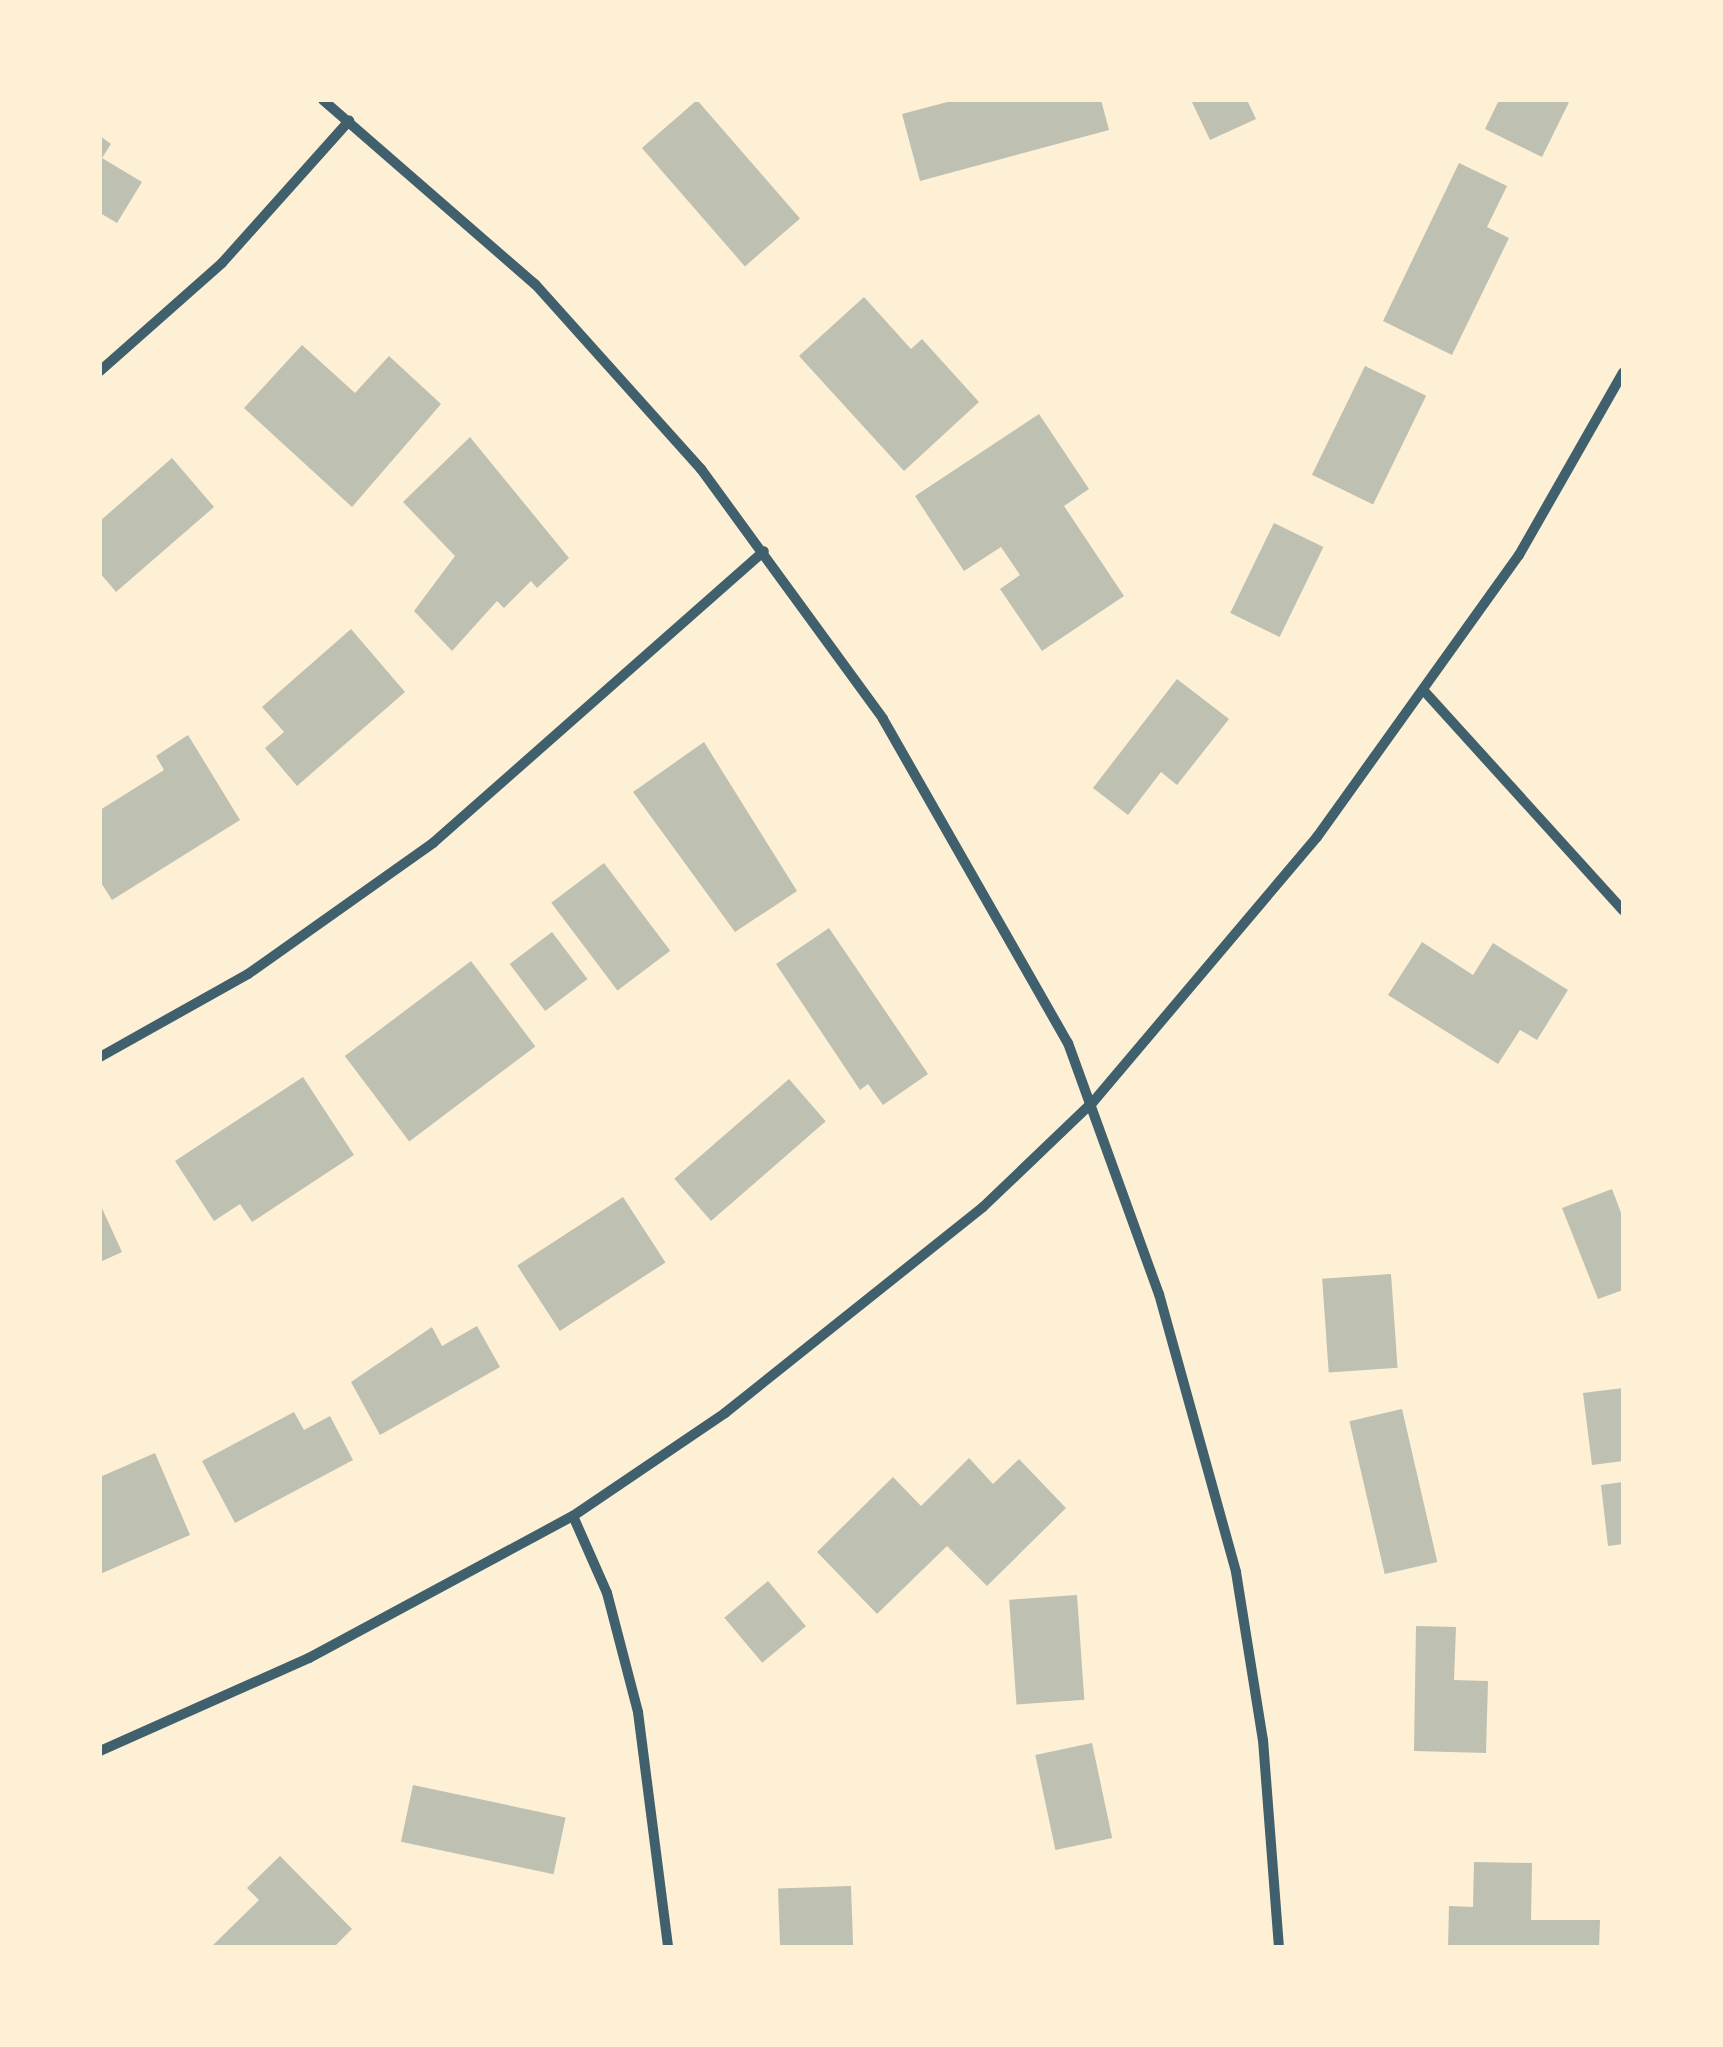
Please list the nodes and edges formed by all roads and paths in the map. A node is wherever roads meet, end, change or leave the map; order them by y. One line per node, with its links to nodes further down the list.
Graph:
1 (324, 100): 2 (street)
2 (348, 121): 3 (street); 5 (street)
3 (100, 371)
4 (1623, 372): 6 (street)
5 (764, 551): 8 (street); 9 (street)
6 (1426, 693): 7 (street); 9 (street)
7 (1623, 910)
8 (100, 1057)
9 (1093, 1102): 10 (street); 13 (street)
10 (573, 1516): 11 (street); 12 (street)
11 (100, 1751)
12 (668, 1947)
13 (1279, 1947)

